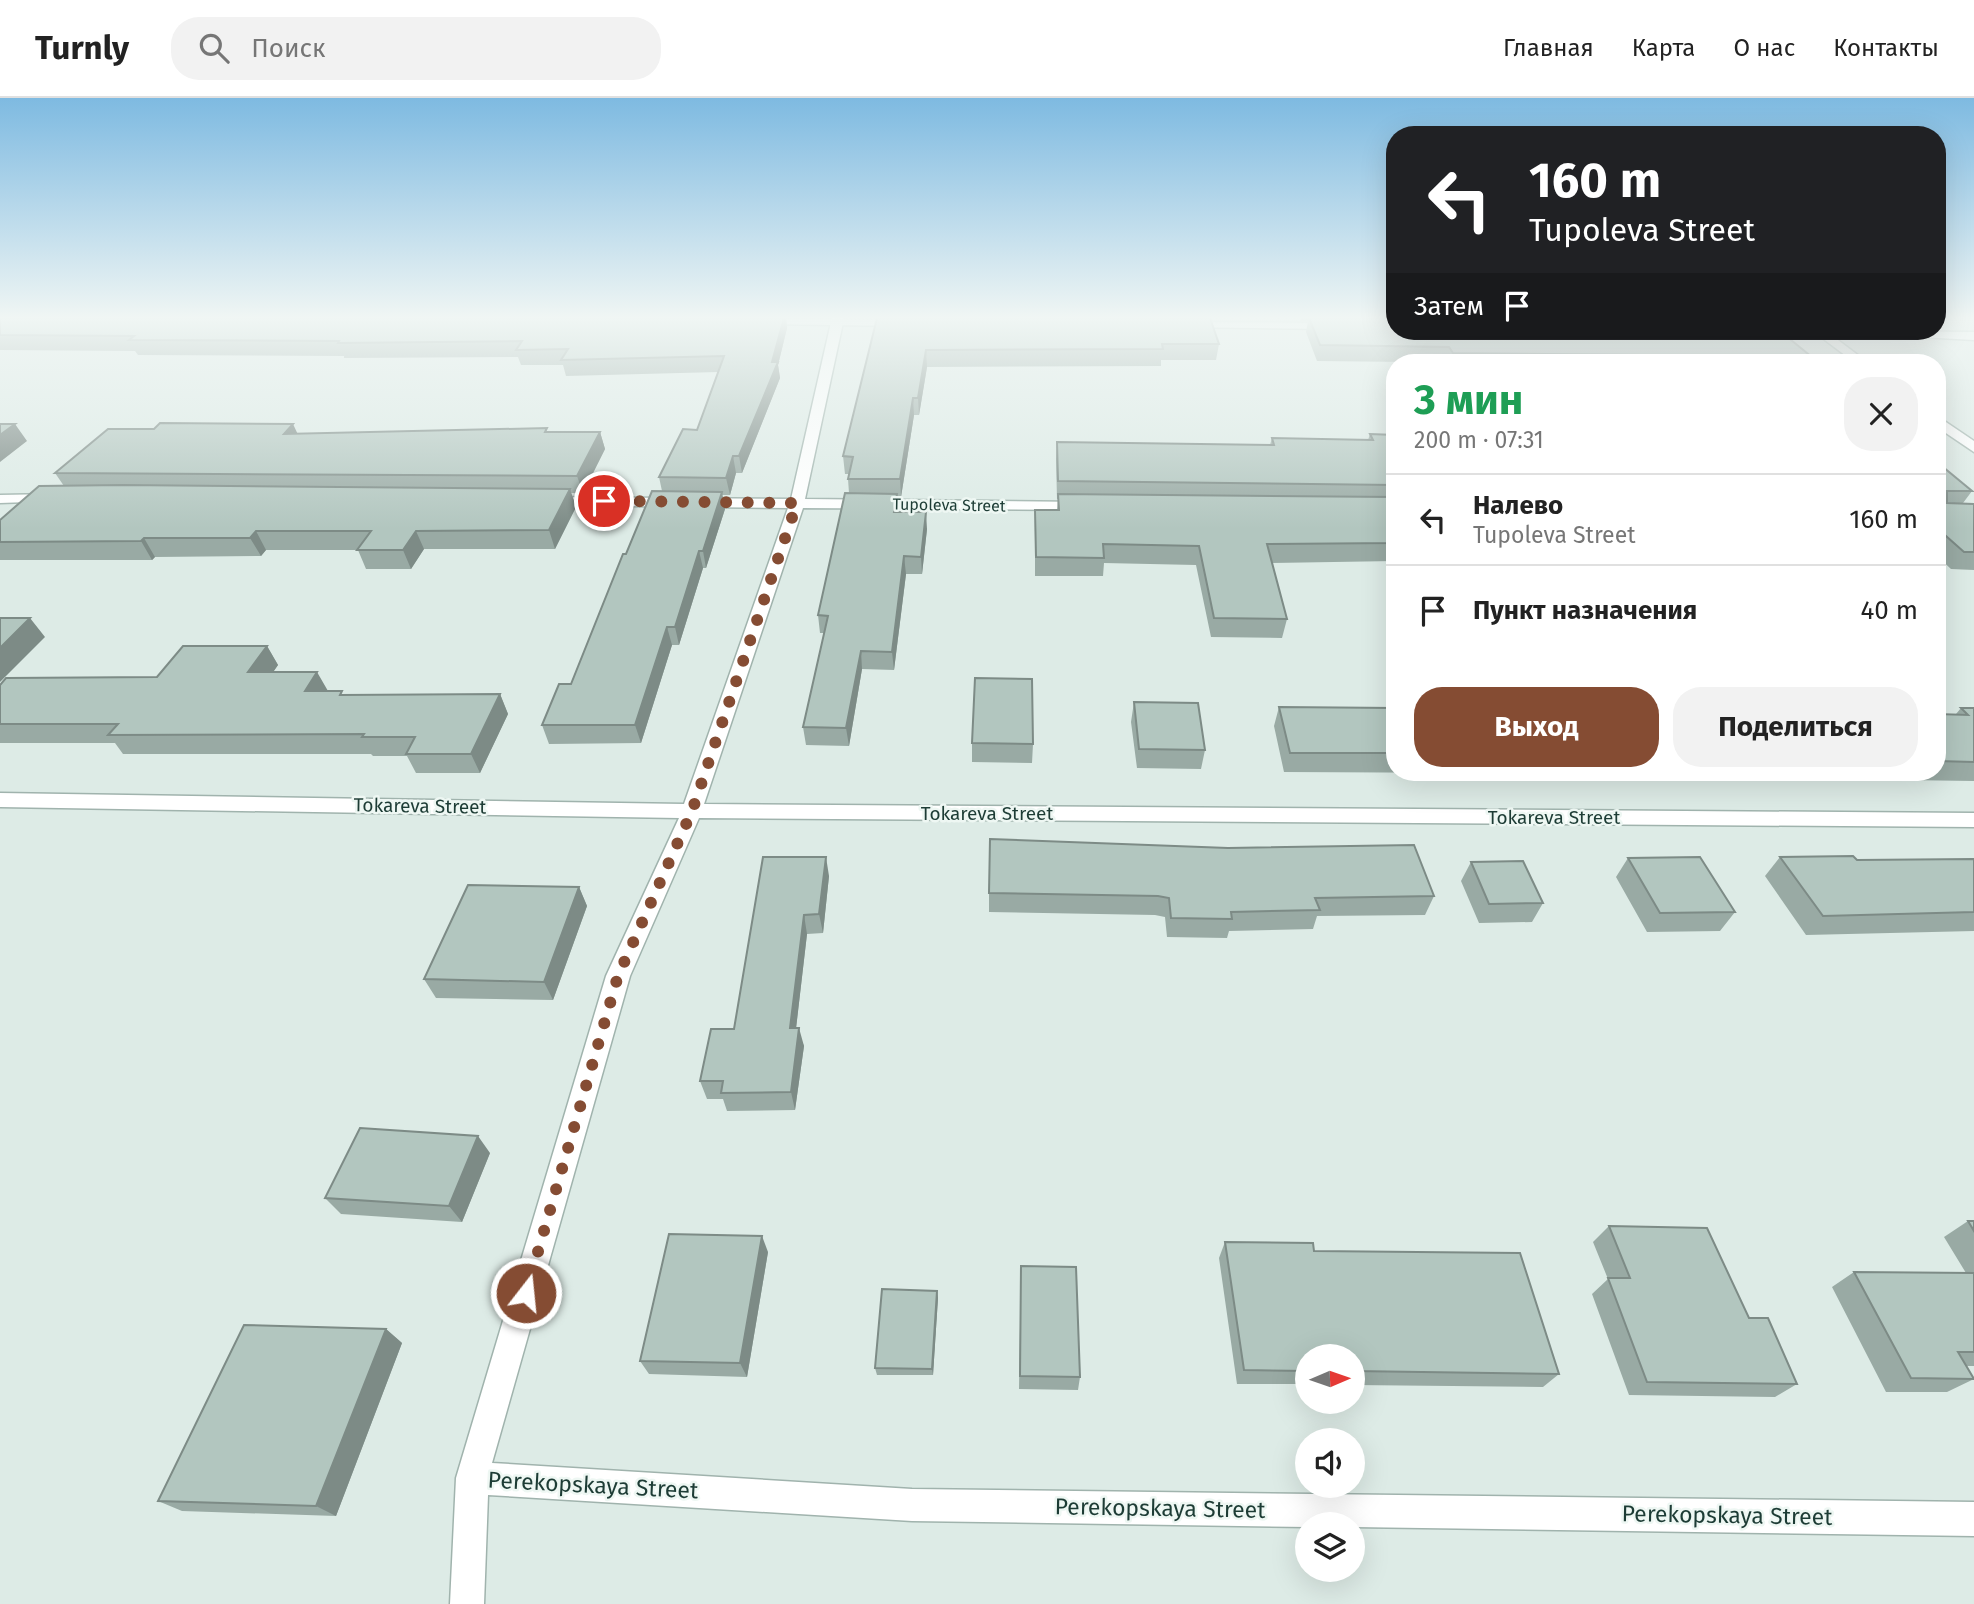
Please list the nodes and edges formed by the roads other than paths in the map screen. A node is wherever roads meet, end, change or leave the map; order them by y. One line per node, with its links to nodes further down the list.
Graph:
1 (823, 388): 7 (street)
2 (1946, 427): 3 (street)
3 (1974, 448)
4 (67, 498): 5 (street)
5 (0, 499)
6 (535, 501): 7 (street, Tupoleva Street)
7 (797, 503): 8 (street, Tupoleva Street); 10 (street)
8 (1103, 506)
9 (0, 800): 10 (street, Tokareva Street)
10 (692, 811): 11 (street, Tokareva Street); 12 (street)
11 (1974, 820)
12 (472, 1478): 13 (street, Perekopskaya Street); 14 (street)
13 (1974, 1519)
14 (467, 1604)

